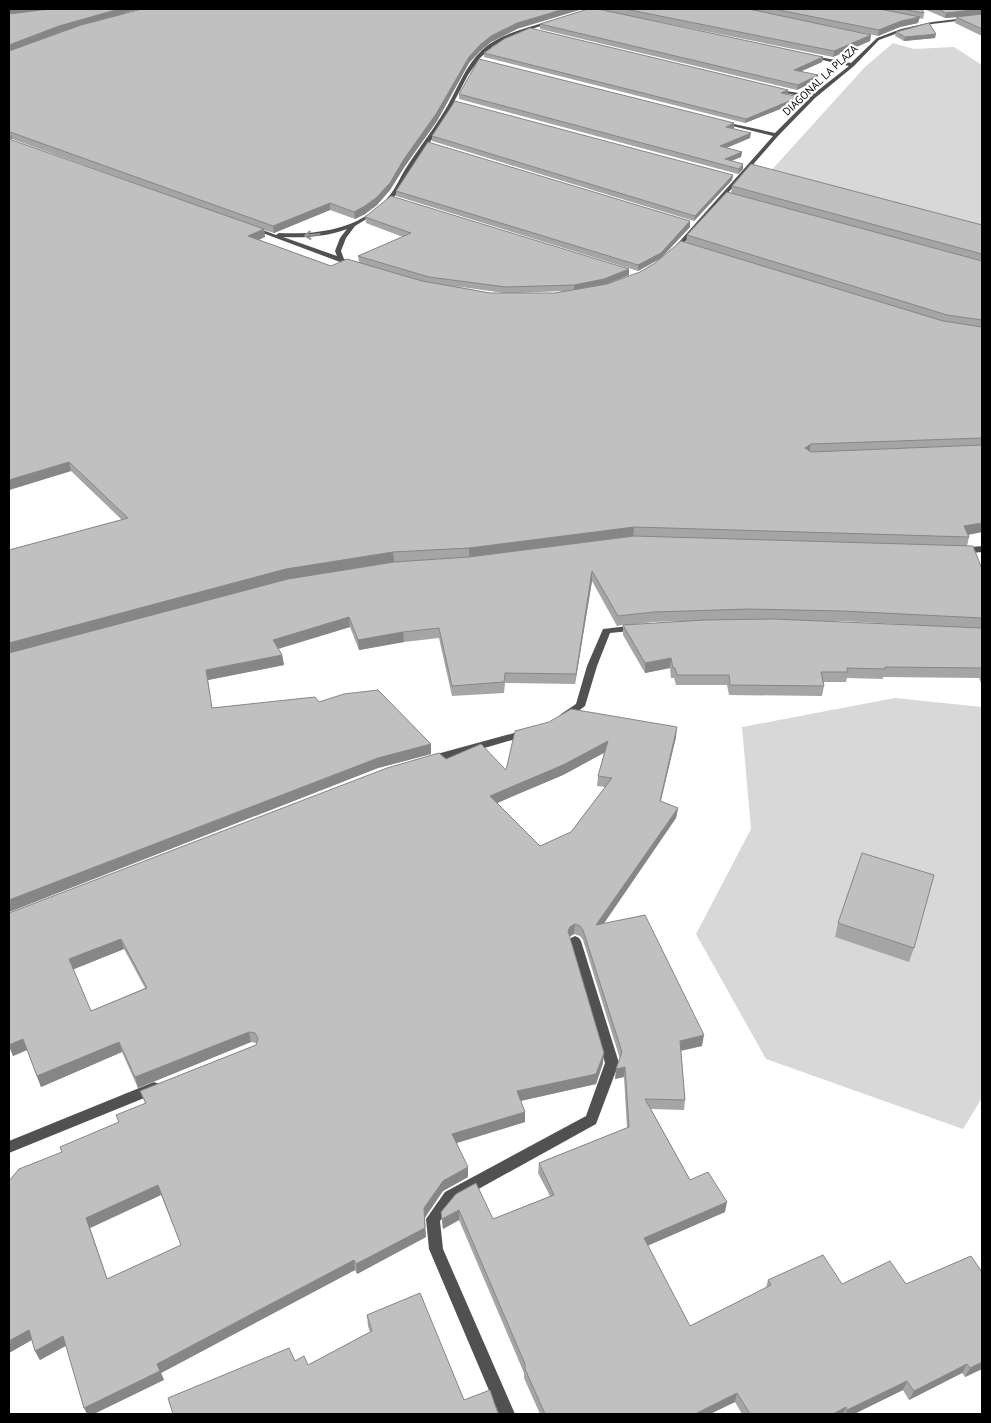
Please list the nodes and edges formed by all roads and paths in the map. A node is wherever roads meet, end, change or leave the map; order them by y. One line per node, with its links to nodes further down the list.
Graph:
1 (982, 17): 4 (street, DIAGONAL LA PLAZA)
2 (563, 18): 5 (street)
3 (923, 21): 4 (street)
4 (932, 23): 10 (street, DIAGONAL LA PLAZA)
5 (529, 29): 6 (street); 8 (street)
6 (537, 31)
7 (807, 55): 10 (street)
8 (477, 59): 9 (street); 13 (street)
9 (483, 60)
10 (852, 65): 12 (street, DIAGONAL LA PLAZA)
11 (773, 89): 12 (street)
12 (813, 98): 16 (street, DIAGONAL LA PLAZA)
13 (453, 101): 14 (street); 17 (street)
14 (461, 103)
15 (720, 121): 16 (street)
16 (776, 135): 20 (street, DIAGONAL LA PLAZA)
17 (426, 143): 18 (street); 22 (street)
18 (434, 145)
19 (732, 176): 20 (street)
20 (740, 178): 21 (street, DIAGONAL LA PLAZA)
21 (724, 195): 23 (street); 28 (street, DIAGONAL LA PLAZA)
22 (390, 198): 24 (street); 26 (street)
23 (733, 198)
24 (397, 200)
25 (243, 224): 27 (street)
26 (352, 227): 27 (street, one-way to 27); 31 (street)
27 (271, 235): 31 (street)
28 (680, 245): 29 (street); 30 (street, DIAGONAL LA PLAZA)
29 (687, 247)
30 (669, 256)
31 (342, 261): 32 (street)
32 (362, 268)
33 (982, 549): 34 (street)
34 (956, 551)
35 (650, 627): 36 (street)
36 (557, 721)
37 (535, 731): 38 (street)
38 (421, 762)
39 (576, 941): 42 (street)
40 (171, 1082): 41 (street)
41 (9, 1147)
42 (507, 1414)

